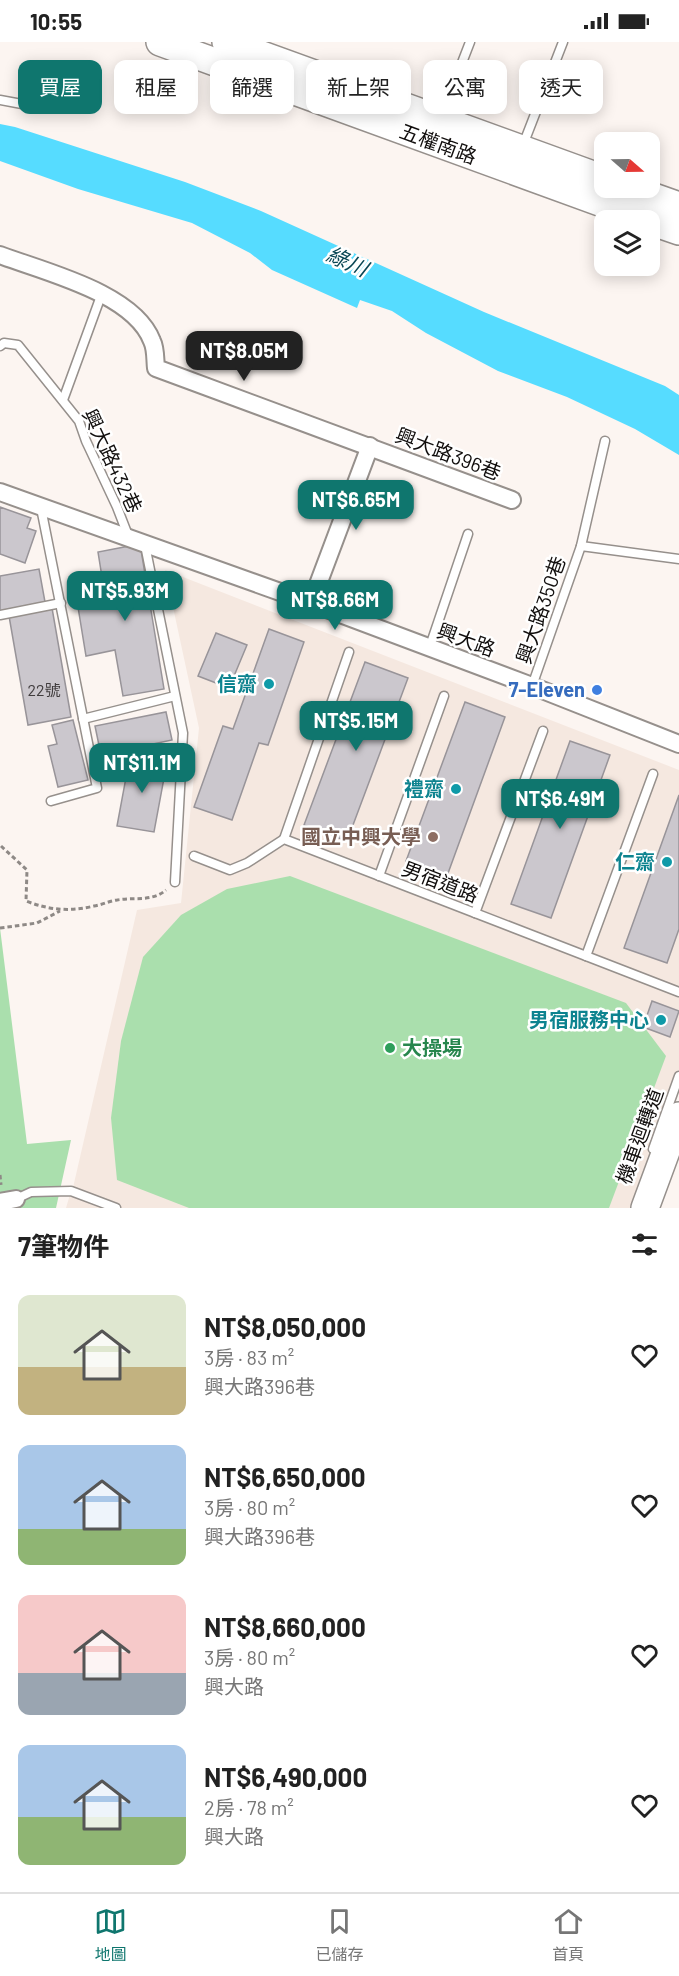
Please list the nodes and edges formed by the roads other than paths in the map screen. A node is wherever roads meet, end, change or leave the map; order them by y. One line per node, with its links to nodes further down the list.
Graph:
1 (160, 42): 7 (main road, 五權南路)
2 (226, 42): 7 (main road, 五權南路)
3 (470, 42): 7 (lane)
4 (563, 42): 8 (lane)
5 (0, 100): 6 (lane)
6 (18, 103)
7 (436, 131): 8 (main road, 五權南路); 12 (main road, 五權南路)
8 (522, 149): 9 (main road, 五權南路)
9 (594, 175)
10 (656, 198): 11 (main road)
11 (679, 206)
12 (623, 210)
13 (660, 225): 14 (main road, 五權南路)
14 (679, 231)
15 (0, 255): 16 (street, 興大路396巷)
16 (102, 292): 18 (lane, 興大路432巷); 20 (street, 興大路396巷)
17 (0, 346): 18 (lane, 興大路432巷)
18 (63, 400): 25 (lane, 興大路432巷)
19 (605, 441): 27 (lane, 興大路350巷)
20 (370, 446): 22 (street, 興大路396巷); 30 (street, 興大路396巷)
21 (0, 492): 23 (street, 興大路)
22 (512, 500)
23 (41, 507): 25 (street, 興大路); 29 (lane)
24 (468, 534): 32 (lane)
25 (129, 538): 26 (street, 興大路)
26 (145, 545): 30 (street, 興大路); 35 (lane)
27 (581, 546): 28 (lane, 興大路350巷); 34 (lane, 興大路350巷)
28 (679, 559)
29 (61, 603): 31 (lane); 37 (lane)
30 (311, 603): 32 (street, 興大路)
31 (0, 615)
32 (429, 649): 34 (street, 興大路)
33 (349, 652): 42 (lane)
34 (532, 686): 39 (street, 興大路)
35 (176, 696): 37 (lane); 45 (lane)
36 (444, 696): 44 (lane)
37 (83, 719): 41 (lane)
38 (543, 731): 46 (lane)
39 (679, 744)
40 (653, 774): 47 (lane)
41 (51, 801)
42 (284, 839): 43 (lane); 44 (lane, 男宿道路)
43 (194, 856)
44 (379, 876): 46 (lane, 男宿道路)
45 (175, 882)
46 (475, 913): 47 (lane, 男宿道路)
47 (586, 956): 48 (lane, 男宿道路)
48 (679, 992)
49 (679, 1076): 52 (lane, 機車迴轉道)
50 (679, 1116): 55 (main road)
51 (679, 1152): 56 (main road)
52 (651, 1153)
53 (8, 1200): 54 (lane)
54 (116, 1208)
55 (645, 1208)
56 (658, 1208)

